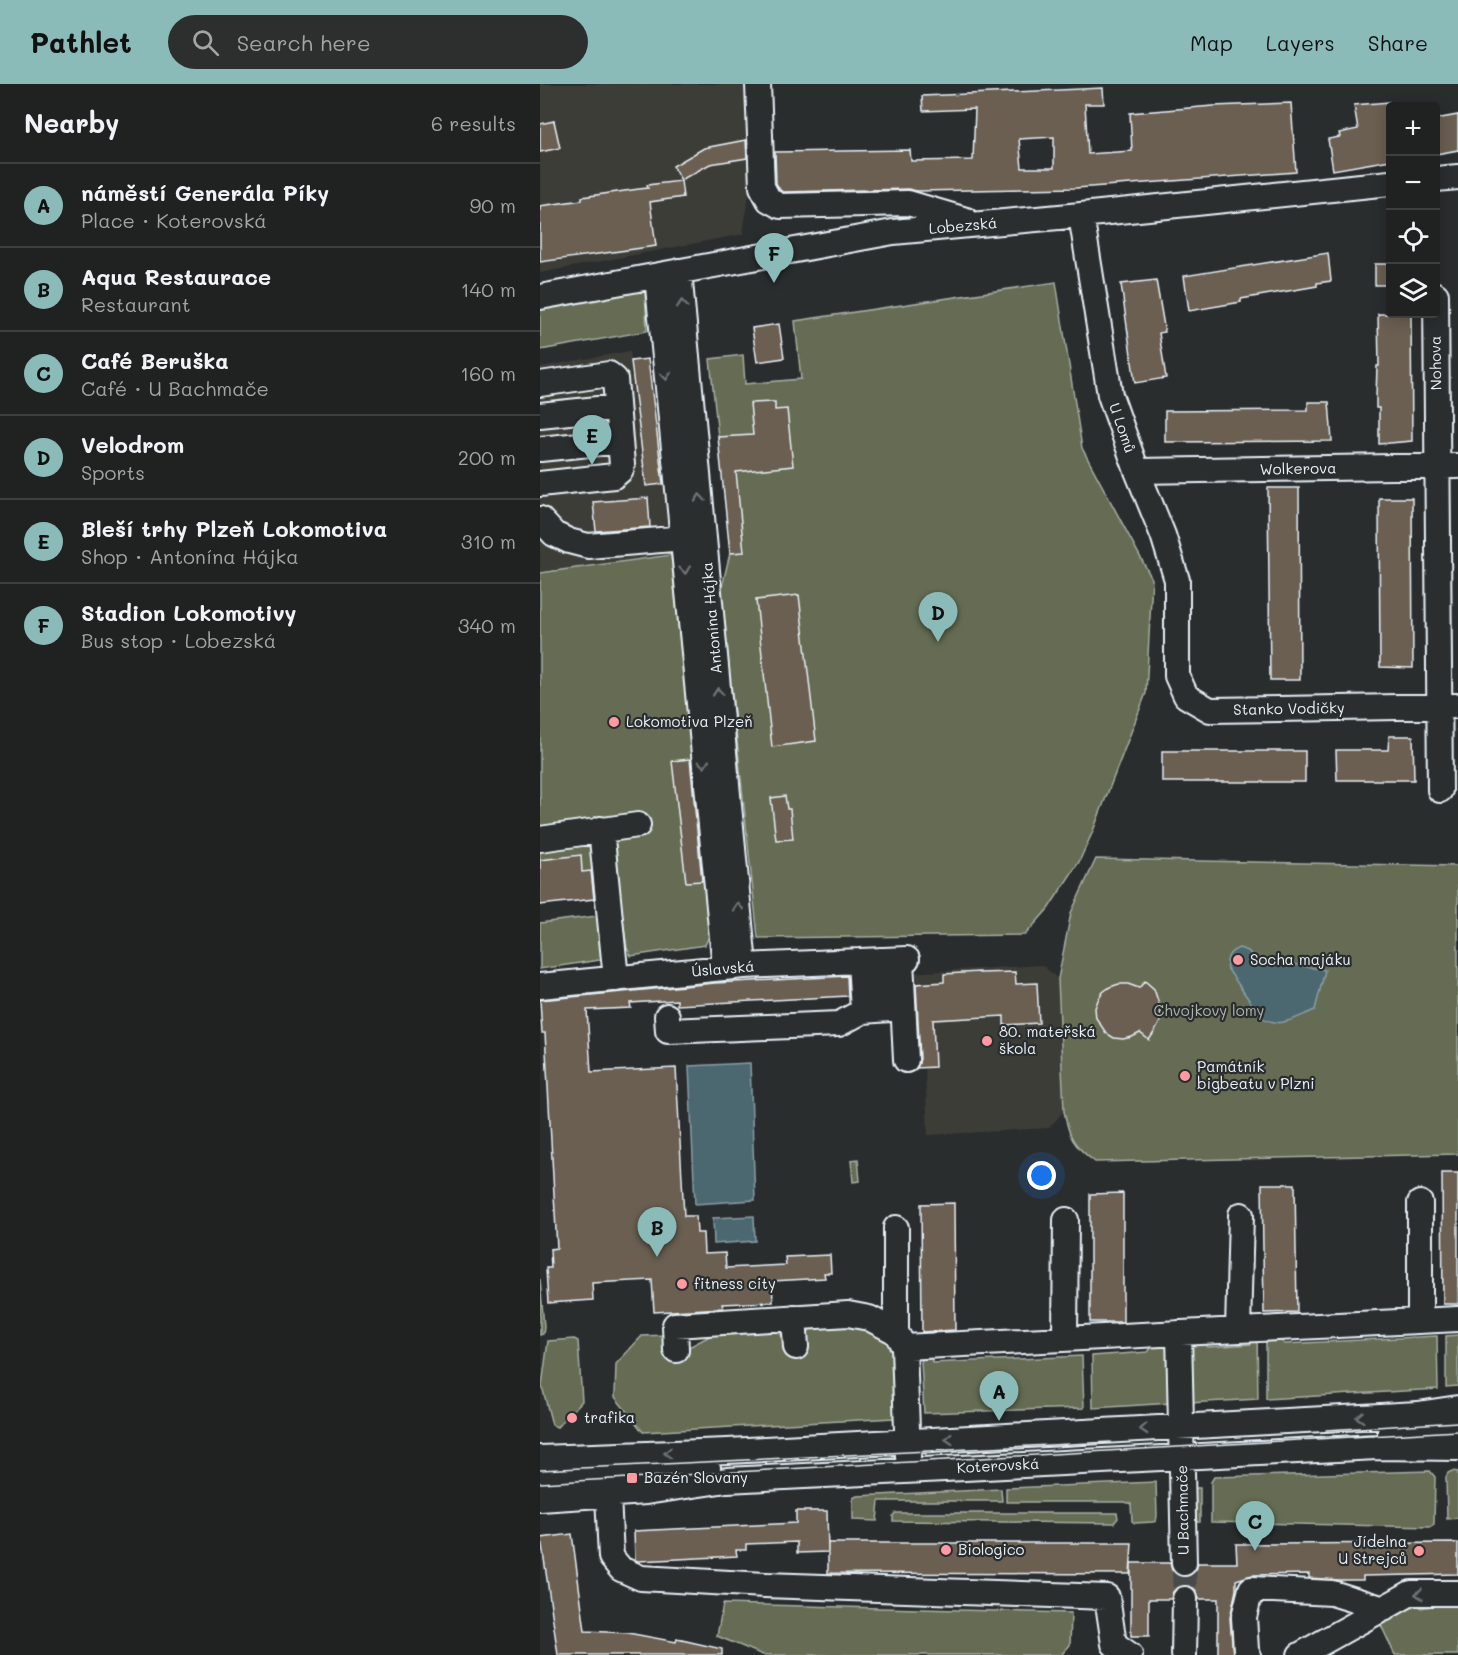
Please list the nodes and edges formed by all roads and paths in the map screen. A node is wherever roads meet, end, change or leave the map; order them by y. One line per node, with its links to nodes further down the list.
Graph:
1 (758, 84): 6 (street)
2 (1458, 177): 3 (street)
3 (1440, 179)
4 (1386, 183): 5 (street, Lobezská)
5 (1081, 215): 6 (street, Lobezská); 16 (street, U Lomů)
6 (980, 224): 7 (street, Lobezská)
7 (668, 273): 8 (street, Lobezská); 19 (street, Antonína Hájka)
8 (540, 297)
9 (1438, 318): 15 (street, Nohova)
10 (540, 384): 11 (street)
11 (617, 407): 12 (street); 13 (street)
12 (540, 415)
13 (620, 441): 14 (street); 17 (street)
14 (540, 449)
15 (1448, 466): 16 (street, Wolkerova); 21 (street, Nohova)
16 (1137, 471): 20 (street, U Lomů)
17 (540, 484)
18 (545, 530): 19 (street)
19 (693, 537): 27 (street, Antonína Hájka)
20 (1178, 636): 21 (street, Stanko Vodičky)
21 (1449, 706): 22 (street, Nohova)
22 (1440, 790)
23 (638, 825): 24 (street)
24 (601, 830): 25 (street); 28 (street)
25 (540, 839)
26 (887, 960): 27 (street, Úslavská); 30 (street); 30 (street)
27 (734, 967): 28 (street, Úslavská)
28 (616, 979): 29 (street, Úslavská)
29 (540, 986)
30 (883, 1010): 31 (street); 32 (street)
31 (667, 1016)
32 (906, 1060)
33 (1420, 1203): 39 (street)
34 (1241, 1215): 40 (street)
35 (1066, 1220): 43 (street)
36 (896, 1228): 42 (street)
37 (794, 1317): 42 (street); 44 (street); 45 (street)
38 (1458, 1319): 39 (street)
39 (1420, 1321): 40 (street)
40 (1238, 1330): 41 (street)
41 (1179, 1333): 43 (street); 48 (street, U Bachmače)
42 (900, 1339): 43 (street); 50 (street)
43 (1065, 1339)
44 (796, 1347)
45 (676, 1350)
46 (1458, 1408): 48 (street, Koterovská, one-way to 48)
47 (1458, 1428): 48 (street, Koterovská)
48 (1182, 1443): 49 (street, Koterovská); 50 (street, Koterovská); 55 (street, U Bachmače)
49 (1458, 1448)
50 (908, 1457): 51 (street, Koterovská, one-way to 51); 52 (street, Koterovská); 53 (street, Koterovská)
51 (540, 1458)
52 (540, 1477)
53 (608, 1495): 54 (street, Koterovská); 60 (street)
54 (540, 1498)
55 (1184, 1563)
56 (1458, 1593): 58 (street, one-way to 58)
57 (1185, 1599): 61 (street)
58 (1384, 1609): 59 (street); 62 (street)
59 (1313, 1652)
60 (1130, 1655)
61 (1184, 1655)
62 (1248, 1655)

